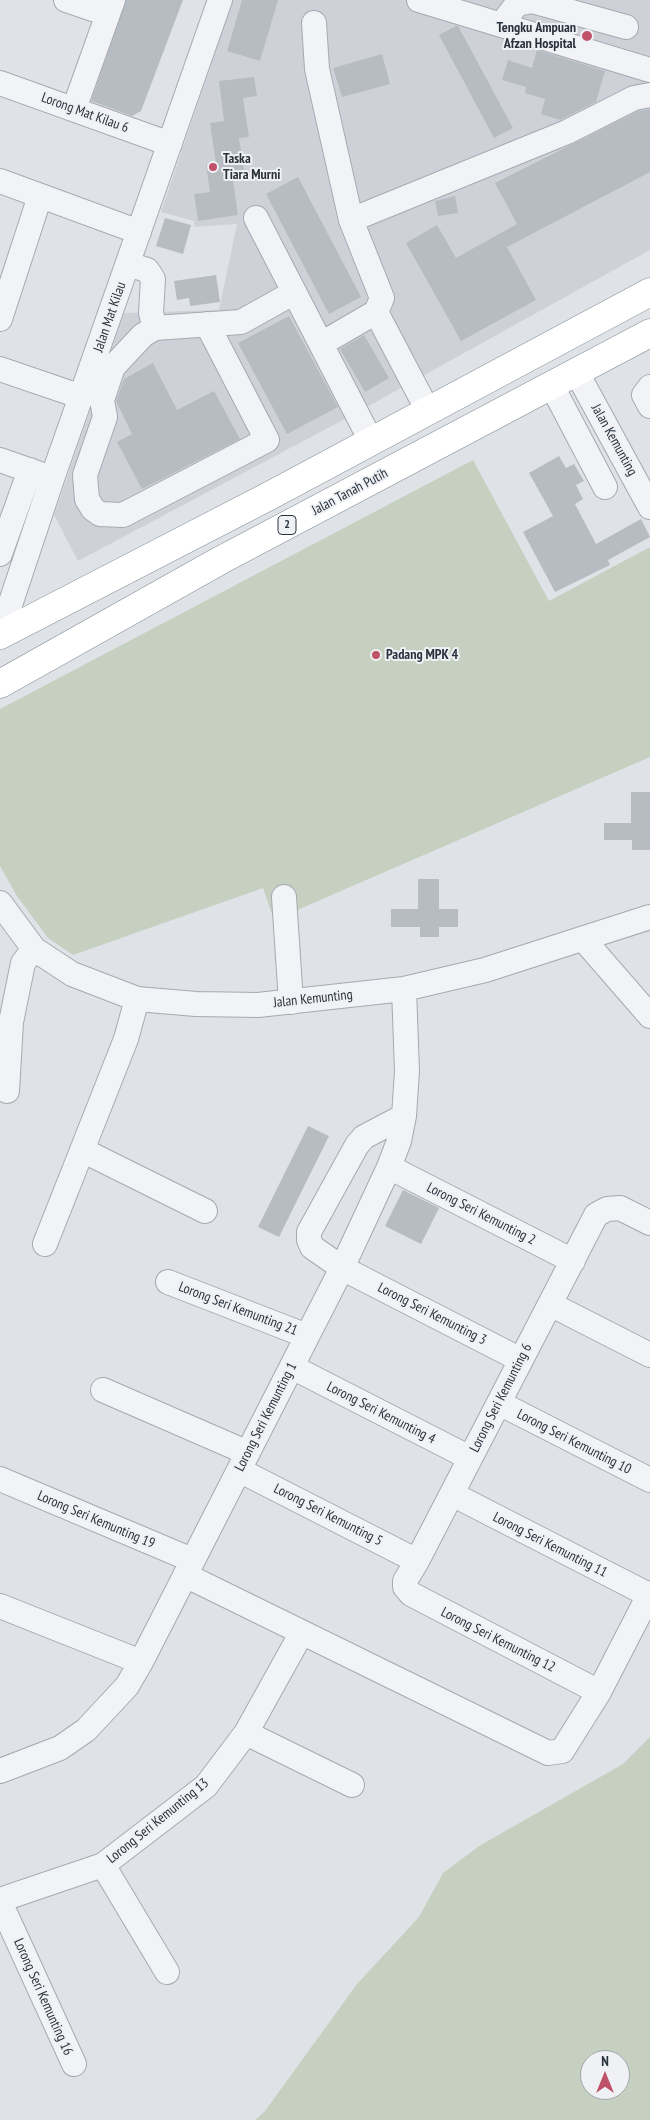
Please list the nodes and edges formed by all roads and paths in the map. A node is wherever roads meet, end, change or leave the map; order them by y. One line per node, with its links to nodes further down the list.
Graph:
1 (66, 0): 4 (street)
2 (220, 0): 12 (street, Jalan Mat Kilau)
3 (419, 0): 6 (street)
4 (110, 7): 11 (street)
5 (314, 23): 16 (street)
6 (502, 25): 7 (street); 8 (street)
7 (626, 27)
8 (650, 70)
9 (0, 83): 11 (street, Lorong Mat Kilau 6)
10 (650, 95): 16 (street)
11 (74, 109): 12 (street, Lorong Mat Kilau 6)
12 (170, 144): 17 (street, Jalan Mat Kilau)
13 (0, 181): 14 (street)
14 (40, 196): 17 (street); 22 (street)
15 (256, 218): 20 (street)
16 (350, 220): 21 (street)
17 (138, 232): 18 (street, Jalan Mat Kilau)
18 (128, 264): 24 (street); 31 (street, Jalan Mat Kilau)
19 (650, 292): 33 (highway)
20 (294, 293): 23 (street); 26 (street)
21 (376, 312): 26 (street); 33 (street)
22 (0, 319)
23 (207, 324): 24 (street); 24 (street)
24 (154, 328)
25 (650, 333): 28 (highway, Jalan Tanah Putih / 2)
26 (321, 344): 34 (street)
27 (0, 369): 31 (street)
28 (577, 373): 29 (highway, Jalan Tanah Putih / 2); 39 (street, Jalan Kemunting)
29 (552, 386): 38 (street); 42 (highway, Jalan Tanah Putih / 2)
30 (650, 387): 32 (street)
31 (82, 397): 37 (street, Jalan Mat Kilau)
32 (650, 406)
33 (428, 411): 34 (highway)
34 (371, 441): 41 (highway)
35 (0, 460): 36 (street)
36 (30, 470): 37 (street); 40 (street)
37 (52, 478): 41 (street, Jalan Mat Kilau)
38 (605, 487)
39 (650, 506)
40 (0, 554)
41 (0, 635)
42 (0, 684)
43 (284, 897): 50 (street)
44 (0, 905): 47 (street, Jalan Kemunting)
45 (650, 917): 46 (street, Jalan Kemunting)
46 (584, 940): 48 (street, Jalan Kemunting); 51 (street)
47 (34, 949): 49 (street, Jalan Kemunting); 52 (street)
48 (404, 989): 50 (street, Jalan Kemunting); 54 (street, Lorong Seri Kemunting 1)
49 (136, 1000): 50 (street, Jalan Kemunting); 55 (street)
50 (291, 1002)
51 (650, 1016)
52 (5, 1026): 53 (street)
53 (7, 1092)
54 (404, 1116): 56 (street, Lorong Seri Kemunting 1); 61 (street, Lorong Seri Kemunting 3)
55 (82, 1150): 57 (street); 59 (street)
56 (389, 1167): 60 (street, Lorong Seri Kemunting 2); 61 (street, Lorong Seri Kemunting 1)
57 (205, 1211)
58 (650, 1223): 60 (street, Lorong Seri Kemunting 6)
59 (45, 1244)
60 (573, 1261): 63 (street, Lorong Seri Kemunting 6)
61 (342, 1268): 64 (street, Lorong Seri Kemunting 1); 66 (street, Lorong Seri Kemunting 3)
62 (168, 1282): 64 (street, Lorong Seri Kemunting 21)
63 (550, 1304): 65 (street); 66 (street, Lorong Seri Kemunting 6)
64 (308, 1336): 67 (street, Lorong Seri Kemunting 1)
65 (650, 1355)
66 (521, 1360): 69 (street, Lorong Seri Kemunting 6)
67 (292, 1367): 70 (street, Lorong Seri Kemunting 4); 71 (street, Lorong Seri Kemunting 1)
68 (103, 1390): 71 (street, Lorong Seri Kemunting 5)
69 (499, 1403): 70 (street, Lorong Seri Kemunting 6); 73 (street, Lorong Seri Kemunting 10)
70 (470, 1458): 74 (street, Lorong Seri Kemunting 6)
71 (243, 1462): 75 (street, Lorong Seri Kemunting 1); 76 (street, Lorong Seri Kemunting 5)
72 (0, 1479): 75 (street, Lorong Seri Kemunting 19)
73 (650, 1480)
74 (452, 1494): 76 (street, Lorong Seri Kemunting 6); 77 (street, Lorong Seri Kemunting 11)
75 (189, 1568): 79 (street, Lorong Seri Kemunting 19); 80 (street, Lorong Seri Kemunting 1)
76 (411, 1571): 81 (street, Lorong Seri Kemunting 12)
77 (650, 1594): 81 (street, Lorong Seri Kemunting 19)
78 (0, 1606): 80 (street)
79 (301, 1634): 81 (street, Lorong Seri Kemunting 19); 82 (street, Lorong Seri Kemunting 13)
80 (141, 1662): 83 (street, Lorong Seri Kemunting 1)
81 (599, 1692)
82 (246, 1732): 84 (street); 85 (street, Lorong Seri Kemunting 13)
83 (0, 1771)
84 (352, 1785)
85 (103, 1865): 86 (street, Lorong Seri Kemunting 13); 87 (street)
86 (0, 1901): 88 (street, Lorong Seri Kemunting 16)
87 (167, 1972)
88 (74, 2064)

